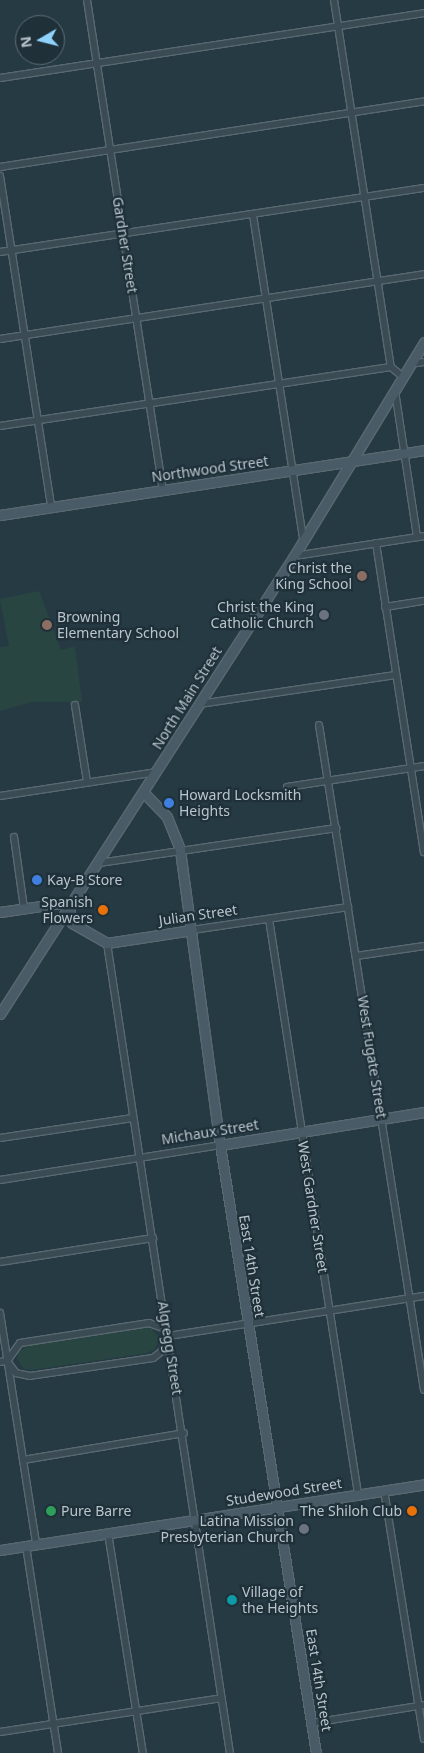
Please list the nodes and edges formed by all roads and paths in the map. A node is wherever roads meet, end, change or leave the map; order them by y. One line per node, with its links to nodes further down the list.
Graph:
1 (87, 0): 5 (street, Gardner Street)
2 (334, 0): 4 (street)
3 (424, 13): 4 (street)
4 (338, 26): 5 (street); 8 (street)
5 (97, 63): 6 (street); 9 (street, Gardner Street)
6 (0, 78)
7 (424, 101): 8 (street)
8 (351, 112): 9 (street); 13 (street)
9 (110, 150): 10 (street); 15 (street, Gardner Street)
10 (0, 167)
11 (0, 176): 16 (street)
12 (424, 188): 13 (street)
13 (364, 197): 14 (street); 19 (street)
14 (253, 215): 15 (street); 20 (street)
15 (124, 234): 16 (street); 21 (street, Gardner Street)
16 (12, 250): 17 (street); 22 (street)
17 (0, 252)
18 (424, 274): 19 (street)
19 (378, 281): 20 (street); 27 (street)
20 (266, 299): 21 (street); 29 (street)
21 (137, 320): 22 (street); 31 (street, Gardner Street)
22 (24, 335): 23 (street); 32 (street)
23 (0, 339)
24 (424, 342): 26 (street, North Main Street)
25 (424, 362): 26 (street)
26 (410, 364): 28 (street, North Main Street)
27 (391, 367): 28 (street); 29 (street)
28 (403, 377): 30 (street, North Main Street)
29 (279, 385): 31 (street); 37 (street)
30 (395, 391): 35 (street); 36 (street, North Main Street)
31 (150, 405): 32 (street); 38 (street, Gardner Street)
32 (38, 421): 33 (street); 39 (street)
33 (0, 426)
34 (424, 450): 35 (street, Northwood Street)
35 (404, 453): 36 (street, Northwood Street); 41 (street)
36 (352, 461): 37 (street, Northwood Street); 42 (street, North Main Street)
37 (293, 471): 38 (street, Northwood Street); 42 (street)
38 (163, 490): 39 (street, Northwood Street)
39 (51, 507): 40 (street, Northwood Street)
40 (0, 515)
41 (420, 537): 43 (street)
42 (303, 538): 44 (street, North Main Street)
43 (376, 543): 44 (street); 46 (street)
44 (294, 556): 48 (street, North Main Street)
45 (424, 601): 46 (street)
46 (385, 607): 47 (street)
47 (396, 675): 48 (street); 52 (street)
48 (199, 704): 53 (street, North Main Street)
49 (76, 705): 55 (street)
50 (319, 725): 54 (street, West Fugate Street)
51 (424, 766): 52 (street)
52 (411, 768): 54 (street); 62 (street)
53 (157, 772): 55 (street); 57 (street, North Main Street)
54 (328, 780): 56 (street); 59 (street, West Fugate Street)
55 (87, 782): 58 (street)
56 (287, 787)
57 (144, 793): 61 (street, East 14th Street); 63 (street, North Main Street)
58 (0, 796)
59 (336, 828): 61 (street); 64 (street, West Fugate Street)
60 (14, 838): 65 (street)
61 (180, 850): 63 (street); 69 (street, East 14th Street)
62 (424, 852)
63 (99, 863): 66 (street, North Main Street)
64 (348, 907): 68 (street, Julian Street); 72 (street, West Fugate Street)
65 (24, 908): 66 (street); 67 (street)
66 (69, 908): 70 (street); 73 (street, North Main Street)
67 (0, 912)
68 (269, 919): 69 (street, Julian Street); 77 (street, West Gardner Street)
69 (192, 930): 70 (street, Julian Street); 79 (street, East 14th Street)
70 (107, 943): 75 (street, Algregg Street)
71 (424, 946): 72 (street)
72 (356, 956): 76 (street, West Fugate Street)
73 (0, 1014)
74 (424, 1112): 76 (street, Michaux Street)
75 (132, 1118): 78 (street); 80 (street, Algregg Street)
76 (382, 1119): 77 (street, Michaux Street); 85 (street, West Fugate Street)
77 (301, 1131): 79 (street, Michaux Street); 86 (street, West Gardner Street)
78 (0, 1138)
79 (220, 1145): 80 (street, Michaux Street); 88 (street, East 14th Street)
80 (140, 1158): 81 (street, Michaux Street); 82 (street, Algregg Street)
81 (0, 1180)
82 (153, 1238): 83 (street); 89 (street, Algregg Street)
83 (0, 1262)
84 (424, 1296): 85 (street)
85 (410, 1298): 86 (street); 92 (street, West Fugate Street)
86 (330, 1311): 88 (street); 97 (street, West Gardner Street)
87 (0, 1313): 90 (street)
88 (247, 1324): 89 (street); 98 (street, East 14th Street)
89 (168, 1336): 90 (street); 90 (street); 93 (street, Algregg Street)
90 (8, 1361): 91 (street); 94 (street)
91 (0, 1362)
92 (424, 1390)
93 (184, 1433): 94 (street); 99 (street, Algregg Street)
94 (23, 1460): 101 (street)
95 (424, 1484): 96 (street, Studewood Street)
96 (384, 1490): 97 (street, Studewood Street); 105 (street)
97 (358, 1494): 98 (street, Studewood Street)
98 (277, 1507): 99 (street, Studewood Street); 107 (street, East 14th Street)
99 (195, 1519): 100 (street, Studewood Street); 104 (street, Algregg Street)
100 (108, 1533): 101 (street, Studewood Street); 106 (street)
101 (36, 1544): 102 (street, Studewood Street)
102 (26, 1546): 103 (street, Studewood Street); 108 (street)
103 (0, 1550)
104 (221, 1698): 106 (street); 113 (street, Algregg Street)
105 (421, 1706): 107 (street); 110 (street)
106 (136, 1710): 108 (street); 112 (street)
107 (312, 1723): 114 (street, East 14th Street)
108 (53, 1724): 109 (street); 111 (street)
109 (0, 1732)
110 (424, 1739)
111 (58, 1753)
112 (143, 1753)
113 (230, 1753)
114 (316, 1753)

